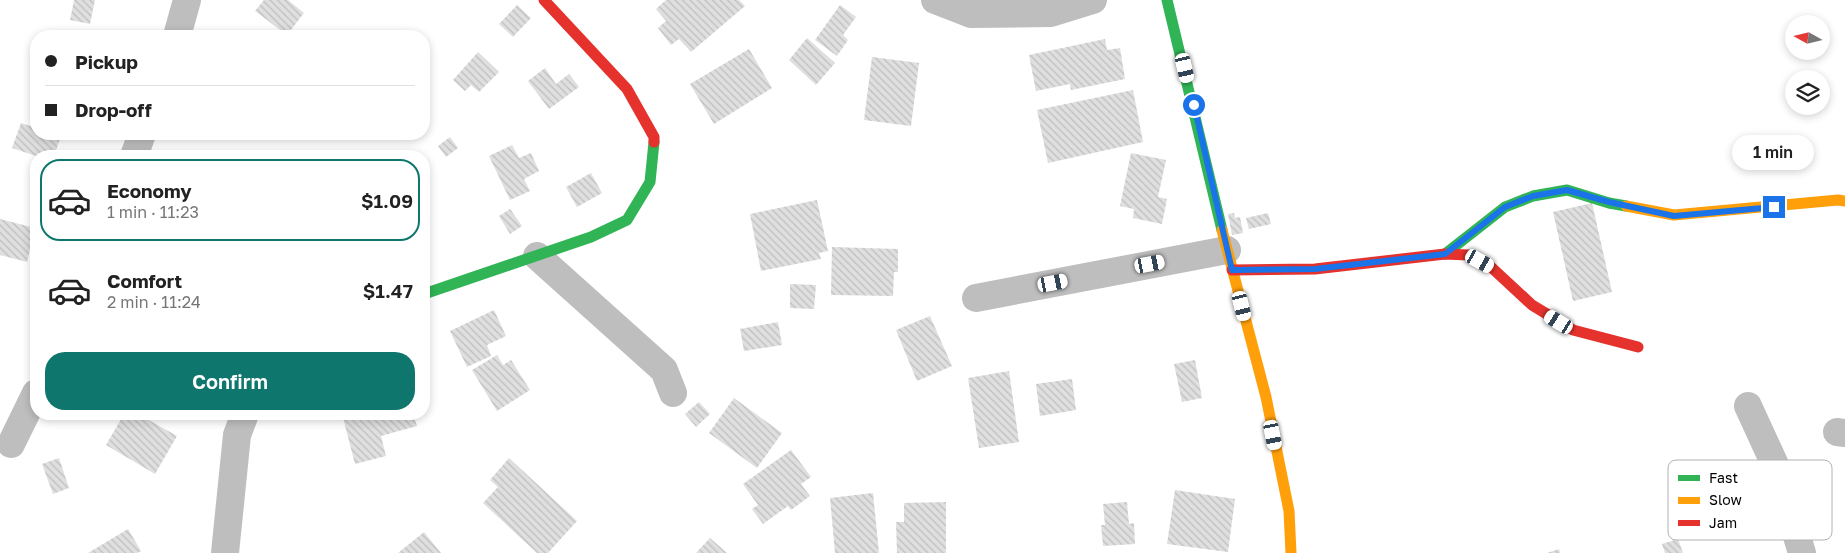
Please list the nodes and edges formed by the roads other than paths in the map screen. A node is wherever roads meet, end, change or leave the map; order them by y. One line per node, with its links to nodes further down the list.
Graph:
1 (187, 0): 6 (street)
2 (544, 0): 9 (street)
3 (935, 0): 4 (street)
4 (1093, 0)
5 (1168, 0): 10 (street)
6 (179, 30)
7 (1845, 201): 8 (street)
8 (1445, 254): 10 (street); 13 (street)
9 (537, 256): 11 (street); 14 (street)
10 (1230, 260): 12 (street); 22 (street)
11 (430, 292)
12 (976, 298)
13 (1638, 347)
14 (673, 393)
15 (30, 405): 18 (street)
16 (1748, 406): 19 (street)
17 (243, 420): 21 (street)
18 (11, 444)
19 (1773, 460)
20 (1798, 540): 23 (street)
21 (224, 553)
22 (1291, 553)
23 (1802, 553)

